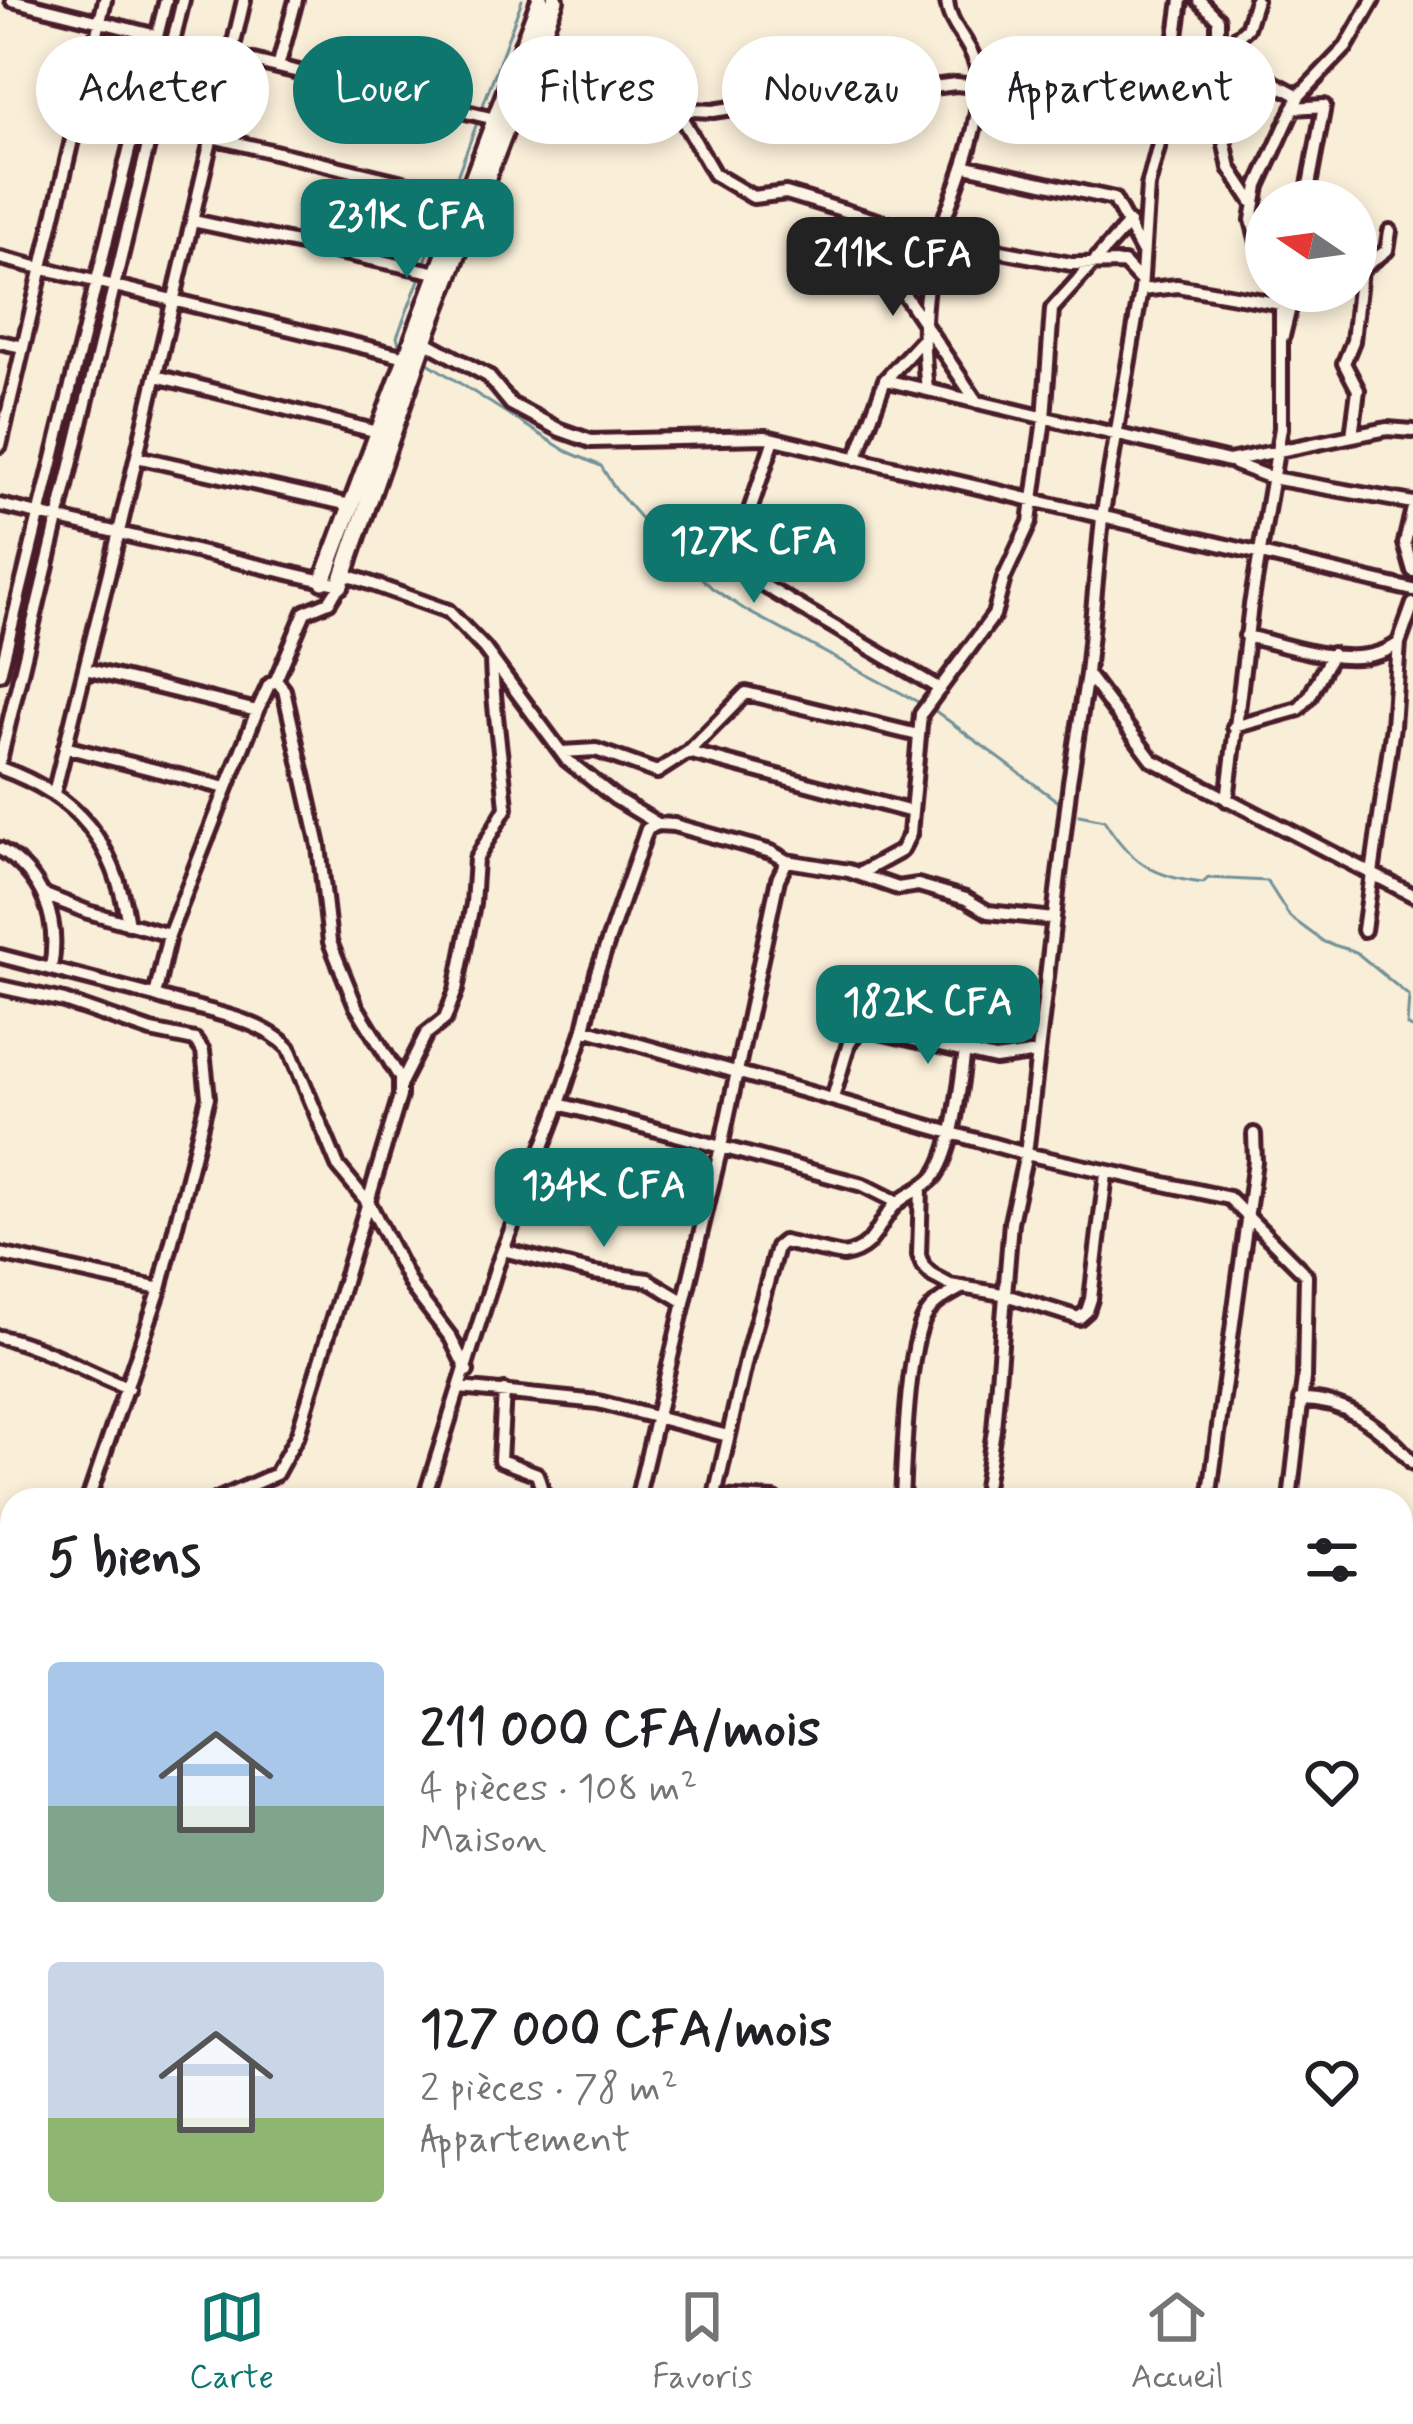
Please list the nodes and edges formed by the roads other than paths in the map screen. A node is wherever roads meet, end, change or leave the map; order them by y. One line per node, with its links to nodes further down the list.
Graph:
1 (12, 0): 14 (street)
2 (105, 0): 14 (street)
3 (166, 0): 15 (street)
4 (183, 0): 16 (street)
5 (244, 0): 17 (street)
6 (296, 0): 25 (street)
7 (540, 0): 18 (street)
8 (555, 0): 19 (street)
9 (947, 0): 23 (street)
10 (1181, 0): 20 (street)
11 (1199, 0): 21 (street)
12 (1256, 0): 22 (street)
13 (1373, 0): 28 (street)
14 (100, 22): 15 (street); 55 (street)
15 (157, 36)
16 (174, 36)
17 (236, 36)
18 (530, 36)
19 (537, 36)
20 (1176, 36)
21 (1218, 36)
22 (1239, 36)
23 (965, 37)
24 (269, 65): 25 (street)
25 (278, 67): 31 (street)
26 (965, 87): 29 (street)
27 (1276, 87): 28 (street)
28 (1296, 102): 42 (street); 43 (street)
29 (698, 111)
30 (497, 115): 31 (street)
31 (495, 119): 45 (street)
32 (497, 136): 66 (street)
33 (130, 144): 57 (street)
34 (148, 144): 58 (street)
35 (210, 144): 47 (street)
36 (241, 144): 45 (street)
37 (697, 144): 46 (street)
38 (970, 144): 41 (street)
39 (1159, 144): 51 (street)
40 (1225, 144): 44 (street)
41 (966, 166): 48 (street); 50 (street)
42 (1262, 180)
43 (1310, 180)
44 (1245, 190)
45 (466, 198): 56 (street)
46 (848, 211): 50 (street); 65 (street)
47 (193, 220): 56 (street); 61 (street)
48 (1129, 223): 51 (street); 54 (street)
49 (1390, 231): 52 (street)
50 (938, 239): 54 (street); 65 (street)
51 (1143, 254): 59 (street)
52 (1377, 257)
53 (0, 258): 55 (street)
54 (1091, 264): 59 (street); 76 (street)
55 (41, 268): 57 (street); 70 (street)
56 (437, 272): 71 (street)
57 (96, 281): 58 (street); 93 (street)
58 (114, 285): 61 (street); 94 (street)
59 (1141, 285): 60 (street); 80 (street)
60 (1245, 298)
61 (174, 300): 71 (street); 72 (street)
62 (1280, 312): 69 (street)
63 (1288, 312): 69 (street)
64 (1356, 312): 81 (street)
65 (925, 321): 67 (street); 75 (street)
66 (424, 341): 82 (street); 99 (street)
67 (921, 341): 73 (street); 74 (street)
68 (0, 342): 70 (street)
69 (1280, 344): 84 (street)
70 (23, 347): 77 (street)
71 (406, 357): 79 (street)
72 (156, 376): 79 (street); 85 (street)
73 (885, 380): 74 (street); 86 (street)
74 (927, 389): 75 (street)
75 (977, 403): 76 (street)
76 (1044, 419): 80 (street); 89 (street)
77 (2, 424): 83 (street)
78 (1413, 431): 81 (street)
79 (378, 432): 91 (street)
80 (1114, 436): 87 (street); 95 (street)
81 (1352, 436): 84 (street)
82 (774, 439): 86 (street); 112 (street)
83 (0, 445)
84 (1276, 449): 87 (street); 88 (street)
85 (137, 458): 91 (street); 96 (street)
86 (856, 459): 89 (street)
87 (1229, 461): 88 (street)
88 (1272, 478): 92 (street); 97 (street)
89 (1034, 502): 95 (street); 112 (street)
90 (0, 505): 93 (street)
91 (350, 506): 100 (street)
92 (1413, 506): 98 (street)
93 (39, 514): 94 (street); 109 (street)
94 (58, 518): 96 (street); 119 (street)
95 (1102, 518): 97 (street); 110 (street)
96 (119, 532): 100 (street); 108 (street)
97 (1258, 554): 101 (street); 103 (street)
98 (1413, 572)
99 (342, 579): 100 (street); 107 (street); 111 (street)
100 (323, 581)
101 (1413, 590)
102 (1413, 604): 104 (street)
103 (1246, 636): 106 (street); 114 (street)
104 (1401, 639): 105 (street); 106 (street); 128 (street)
105 (1413, 646)
106 (1332, 654): 114 (street)
107 (492, 658): 117 (street); 143 (street)
108 (85, 669): 113 (street); 116 (street)
109 (0, 674)
110 (1088, 674): 122 (street); 131 (street)
111 (276, 680): 113 (street); 143 (street)
112 (940, 689): 115 (street)
113 (257, 711): 120 (street)
114 (1234, 727): 122 (street)
115 (918, 735): 118 (street); 123 (street)
116 (65, 747): 120 (street); 121 (street)
117 (562, 752): 118 (street); 124 (street)
118 (688, 752): 123 (street)
119 (0, 764): 121 (street)
120 (226, 788): 134 (street)
121 (53, 793): 132 (street)
122 (1227, 800): 128 (street)
123 (912, 812): 127 (street)
124 (658, 824): 126 (street); 139 (street)
125 (0, 849): 129 (street)
126 (788, 861): 127 (street); 142 (street)
127 (860, 874): 131 (street)
128 (1372, 874): 130 (street); 133 (street)
129 (45, 895): 132 (street); 136 (street)
130 (1413, 895)
131 (1054, 919): 141 (street)
132 (128, 924): 134 (street)
133 (1364, 930)
134 (170, 935): 138 (street)
135 (0, 956): 136 (street)
136 (51, 968): 138 (street)
137 (0, 987): 158 (street)
138 (155, 996): 153 (street)
139 (584, 1029): 142 (street); 145 (street)
140 (965, 1051): 141 (street); 144 (street); 146 (street)
141 (1038, 1053): 149 (street)
142 (734, 1074): 144 (street); 148 (street)
143 (400, 1086): 153 (street)
144 (833, 1098): 146 (street)
145 (559, 1104): 148 (street); 155 (street)
146 (951, 1131): 149 (street); 151 (street)
147 (1254, 1134): 154 (street)
148 (721, 1147): 152 (street); 160 (street)
149 (1026, 1154): 150 (street); 159 (street)
150 (1106, 1174): 154 (street); 159 (street)
151 (921, 1188): 152 (street); 157 (street)
152 (897, 1202): 168 (street)
153 (370, 1205): 162 (street); 171 (street)
154 (1247, 1216): 166 (street); 178 (street)
155 (503, 1250): 160 (street); 162 (street)
156 (0, 1255): 158 (street)
157 (963, 1288): 159 (street); 176 (street)
158 (160, 1289): 163 (street)
159 (1002, 1294): 177 (street)
160 (683, 1301): 167 (street)
161 (0, 1337): 163 (street)
162 (467, 1371): 164 (street)
163 (128, 1388): 170 (street)
164 (460, 1388): 165 (street); 172 (street)
165 (504, 1391): 167 (street); 173 (street)
166 (1300, 1400): 169 (street); 179 (street)
167 (657, 1414): 168 (street); 174 (street)
168 (728, 1436): 175 (street)
169 (1413, 1463)
170 (92, 1488)
171 (244, 1488)
172 (428, 1488)
173 (541, 1488)
174 (640, 1488)
175 (717, 1488)
176 (903, 1488)
177 (985, 1488)
178 (1211, 1488)
179 (1292, 1488)

